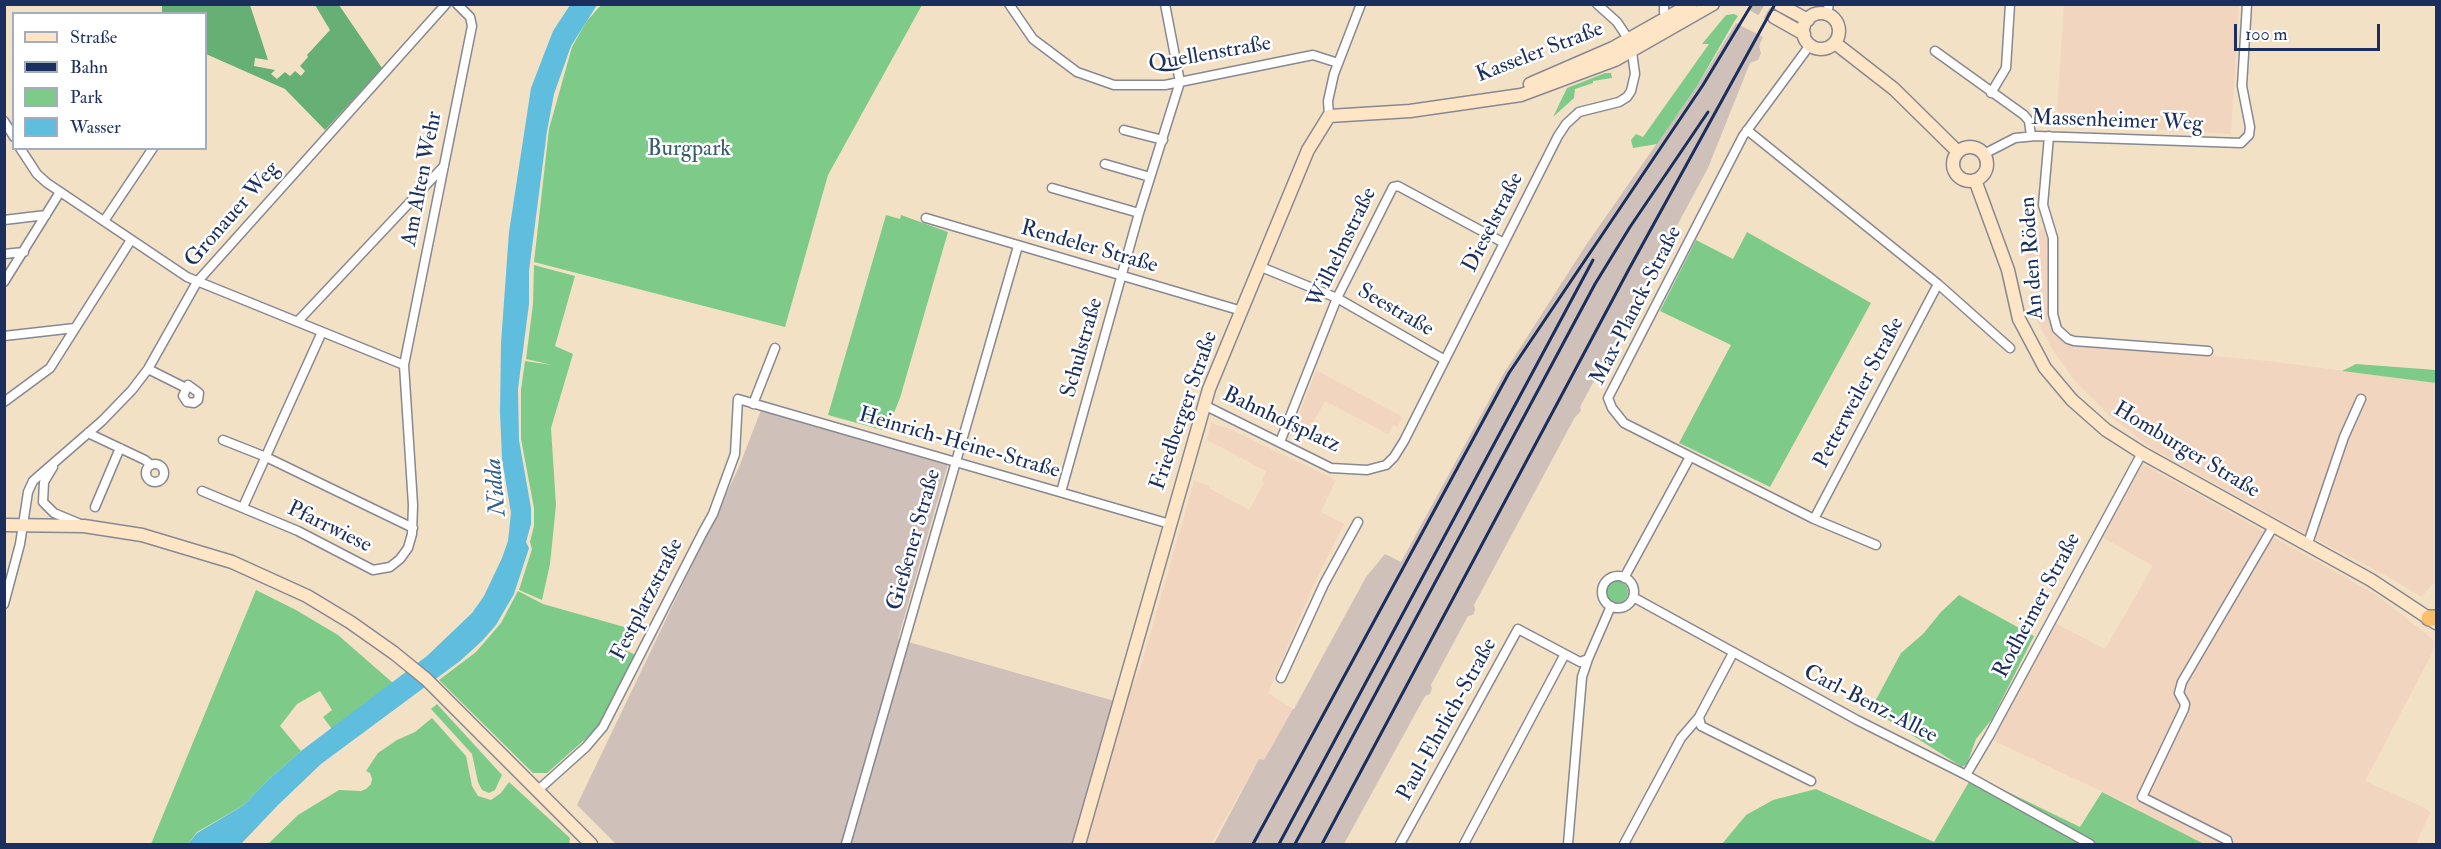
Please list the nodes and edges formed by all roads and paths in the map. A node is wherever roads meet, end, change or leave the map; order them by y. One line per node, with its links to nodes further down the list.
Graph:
1 (446, 4): 52 (street, Gronauer Weg)
2 (457, 4): 34 (street, Am Alten Wehr)
3 (1009, 4): 21 (street, Quellenstraße)
4 (1165, 4): 21 (street, Schulstraße)
5 (1362, 4): 20 (street, Friedberger Straße)
6 (1598, 4): 18 (street)
7 (1664, 4): 14 (street)
8 (1691, 4): 14 (main road, Kasseler Straße)
9 (1713, 4): 18 (main road, Kasseler Straße)
10 (2010, 4): 22 (street)
11 (2247, 4): 27 (street, Massenheimer Weg)
12 (1828, 9): 15 (main road); 17 (main road)
13 (1777, 11): 15 (main road); 16 (main road)
14 (1668, 19): 18 (main road, Kasseler Straße)
15 (1808, 20): 16 (main road)
16 (1807, 39): 17 (main road); 25 (street, Max-Planck-Straße)
17 (1835, 43): 31 (main road)
18 (1630, 46): 23 (main road, Kasseler Straße); 45 (street, Dieselstraße)
19 (1935, 51): 22 (street)
20 (1338, 63): 21 (street, Quellenstraße); 23 (street, Friedberger Straße)
21 (1180, 82): 28 (street, Schulstraße)
22 (1991, 93): 26 (street)
23 (1329, 116): 49 (main road, Friedberger Straße)
24 (1124, 130): 28 (street)
25 (1747, 130): 53 (street); 79 (street, Max-Planck-Straße)
26 (2031, 136): 27 (street, Massenheimer Weg); 32 (street, Massenheimer Weg)
27 (2049, 136): 62 (street, An den Röden)
28 (1163, 140): 35 (street, Schulstraße)
29 (21, 150): 38 (street)
30 (152, 150): 43 (street)
31 (1958, 152): 32 (main road); 36 (main road)
32 (1984, 154): 36 (main road)
33 (1105, 164): 35 (street)
34 (445, 165): 56 (street); 64 (street, Am Alten Wehr)
35 (1150, 177): 39 (street, Schulstraße)
36 (1975, 180): 77 (main road, Homburger Straße)
37 (1052, 188): 39 (street)
38 (60, 192): 40 (street); 43 (street)
39 (1139, 213): 50 (street, Schulstraße)
40 (46, 215): 42 (street); 47 (street)
41 (926, 218): 46 (street, Rendeler Straße)
42 (4, 220)
43 (104, 221): 44 (street)
44 (131, 240): 52 (street); 57 (street)
45 (1504, 243): 54 (street, Wilhelmstraße); 63 (street, Dieselstraße)
46 (1018, 246): 50 (street, Rendeler Straße); 81 (street, Gießener Straße)
47 (24, 252): 48 (street); 51 (street)
48 (4, 254)
49 (1261, 267): 54 (street, Seestraße); 55 (main road, Friedberger Straße)
50 (1122, 277): 55 (street, Rendeler Straße); 84 (street, Schulstraße)
51 (4, 282)
52 (197, 282): 56 (street); 65 (street, Gronauer Weg)
53 (1938, 284): 61 (street); 87 (street, Petterweiler Straße)
54 (1337, 298): 63 (street, Seestraße); 74 (street, Wilhelmstraße)
55 (1242, 311): 71 (main road, Friedberger Straße)
56 (298, 321): 58 (street)
57 (75, 328): 59 (street); 69 (street)
58 (322, 332): 64 (street); 78 (street)
59 (4, 336)
60 (775, 348): 70 (street)
61 (2010, 348)
62 (2208, 351)
63 (1445, 360): 75 (street, Dieselstraße)
64 (404, 366): 94 (street, Pfarrwiese)
65 (148, 369): 66 (street); 72 (street, Gronauer Weg)
66 (186, 388)
67 (738, 399): 70 (street, Heinrich-Heine-Straße); 109 (street, Festplatzstraße)
68 (2361, 399): 96 (street)
69 (4, 402)
70 (753, 404): 81 (street, Heinrich-Heine-Straße)
71 (1204, 405): 74 (street, Bahnhofsplatz); 90 (main road, Friedberger Straße)
72 (88, 434): 76 (street); 80 (street, Gronauer Weg)
73 (223, 440): 78 (street, Pfarrwiese)
74 (1280, 442): 75 (street, Bahnhofsplatz)
75 (1403, 443)
76 (120, 448): 82 (street); 85 (street)
77 (2142, 453): 93 (main road, Homburger Straße); 107 (street, Rodheimer Straße)
78 (266, 457): 86 (street); 94 (street, Pfarrwiese)
79 (1689, 457): 87 (street, Max-Planck-Straße); 97 (street)
80 (59, 458): 89 (street, Gronauer Weg); 92 (street, Gronauer Weg)
81 (956, 462): 84 (street, Heinrich-Heine-Straße); 111 (street, Gießener Straße)
82 (151, 465)
83 (202, 491): 86 (street, Pfarrwiese)
84 (1061, 492): 90 (street, Heinrich-Heine-Straße)
85 (95, 507)
86 (243, 507): 94 (street, Pfarrwiese)
87 (1814, 519): 95 (street, Max-Planck-Straße)
88 (1358, 522): 105 (street)
89 (24, 524): 91 (main road); 92 (main road); 99 (street, Gronauer Weg)
90 (1170, 524): 112 (main road, Friedberger Straße)
91 (4, 525)
92 (84, 526): 109 (main road)
93 (2273, 527): 96 (main road, Homburger Straße); 118 (street)
94 (413, 528)
95 (1876, 545)
96 (2307, 546): 101 (main road, Homburger Straße)
97 (1624, 578): 98 (street); 100 (street)
98 (1633, 597): 100 (street); 102 (street, Carl-Benz-Allee)
99 (4, 604)
100 (1611, 606): 104 (street)
101 (2434, 620)
102 (1733, 653): 106 (street); 107 (street, Carl-Benz-Allee)
103 (1565, 654): 104 (street, Paul-Ehrlich-Straße); 113 (street, Paul-Ehrlich-Straße); 114 (street)
104 (1588, 659): 115 (street)
105 (1281, 678)
106 (1700, 721): 108 (street); 116 (street)
107 (1966, 775): 117 (street, Carl-Benz-Allee)
108 (1811, 781)
109 (537, 791): 110 (main road)
110 (589, 843)
111 (846, 844)
112 (1079, 844)
113 (1400, 844)
114 (1464, 844)
115 (1568, 844)
116 (1624, 844)
117 (2090, 844)
118 (2228, 844)

